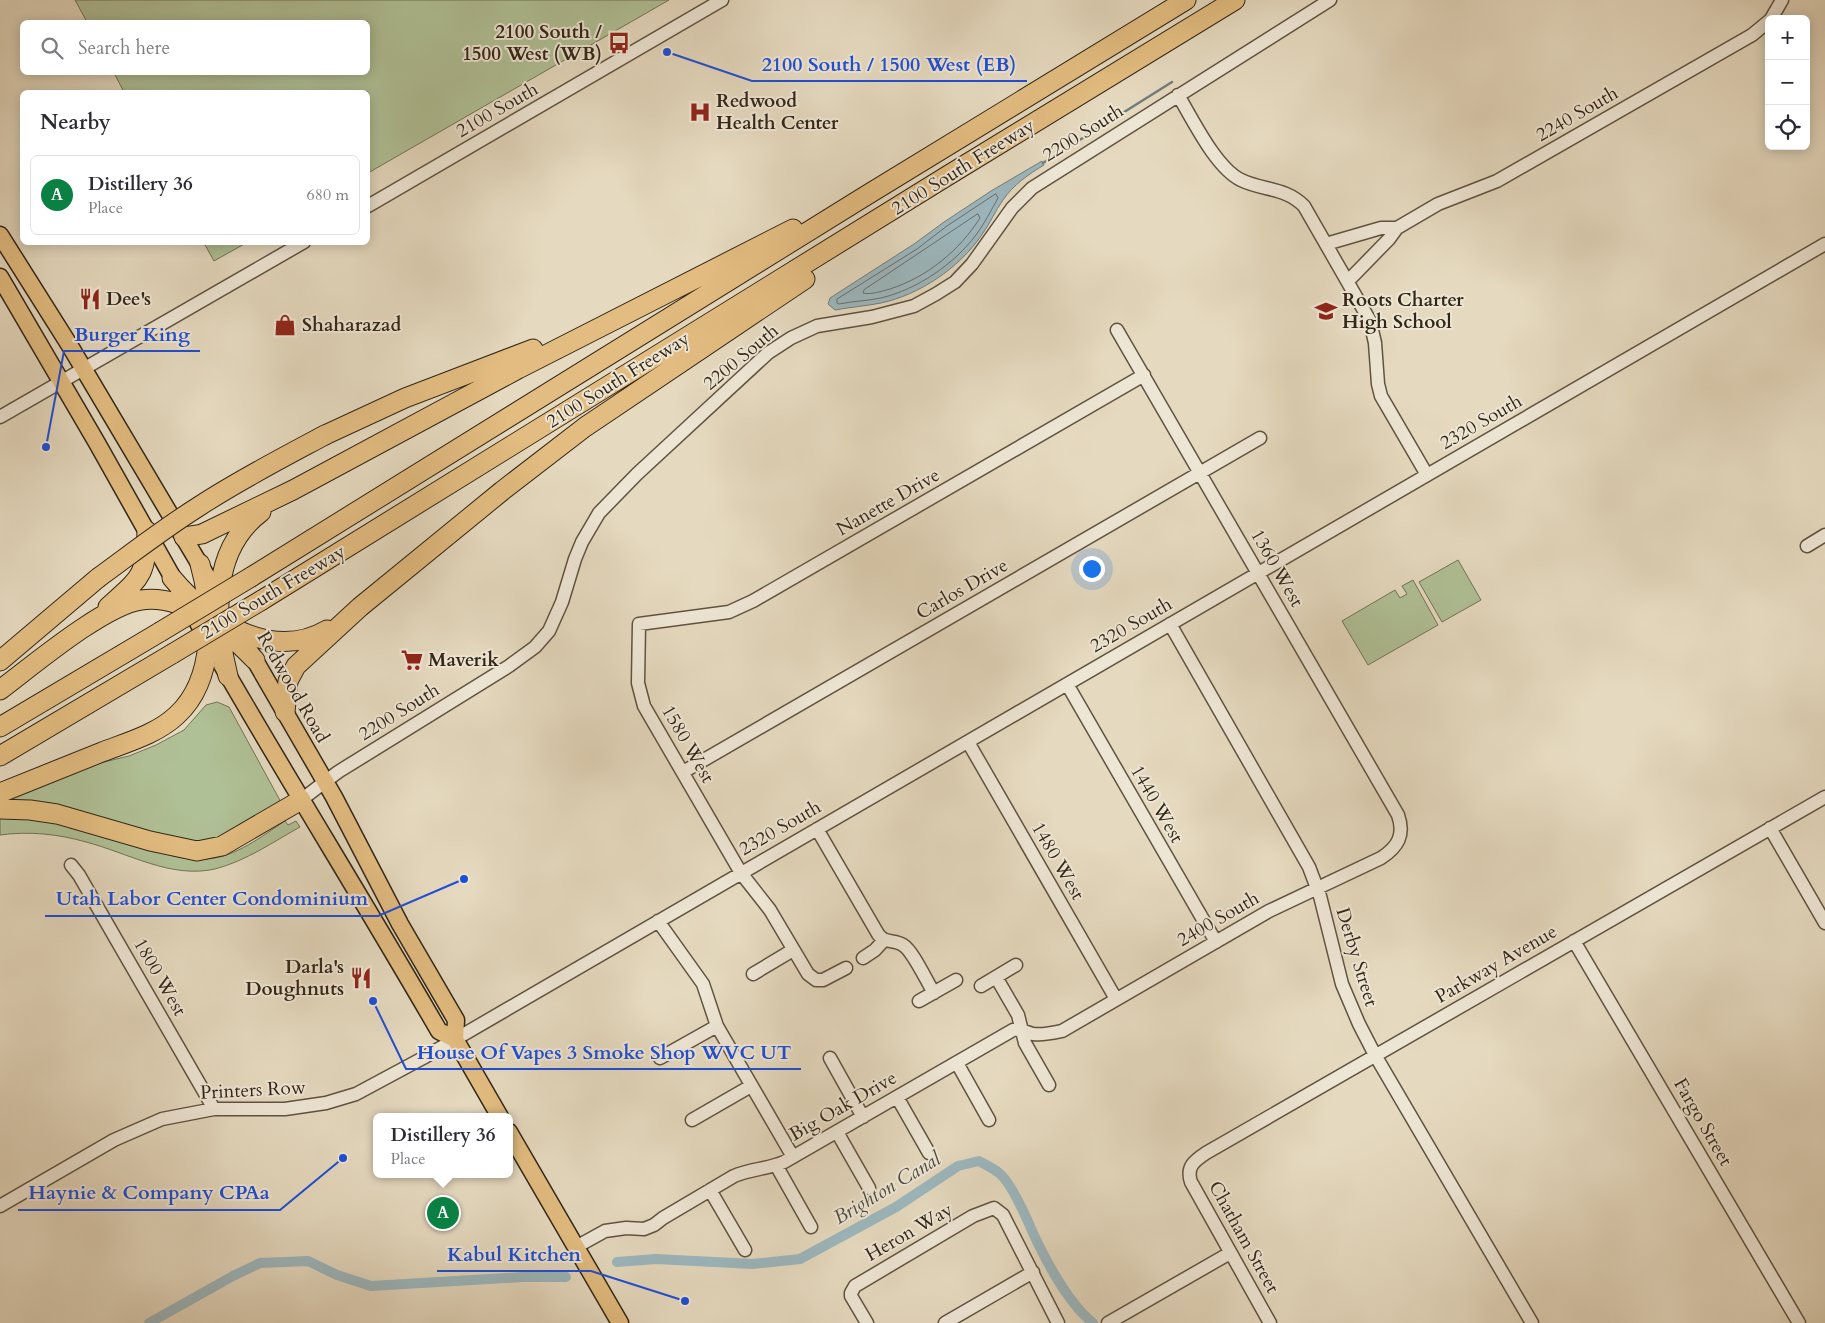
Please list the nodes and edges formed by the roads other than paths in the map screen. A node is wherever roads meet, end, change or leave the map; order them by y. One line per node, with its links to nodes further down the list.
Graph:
1 (722, 0): 11 (street, 2100 South)
2 (1186, 0): 10 (highway, 2100 South Freeway)
3 (1235, 0): 9 (highway, 2100 South Freeway)
4 (1330, 0): 8 (street, 2200 South)
5 (1782, 0): 6 (street, 2240 South)
6 (1773, 15)
7 (1765, 24): 12 (street, 2240 South)
8 (1178, 95): 14 (street); 53 (street, 2200 South)
9 (995, 146): 37 (highway); 51 (highway, 2100 South Freeway, bridge)
10 (867, 195): 19 (highway); 49 (highway, 2100 South Freeway, bridge)
11 (370, 205)
12 (1397, 228): 14 (street, 2240 South); 18 (street, 2240 South)
13 (0, 234): 21 (main road)
14 (1326, 244): 18 (street)
15 (1825, 244): 27 (street, 2320 South)
16 (299, 245): 21 (street)
17 (0, 278): 23 (main road)
18 (1348, 281): 27 (street)
19 (623, 315): 28 (highway); 43 (highway, bridge)
20 (1117, 330): 22 (street, 1360 West)
21 (83, 369): 23 (street); 31 (main road)
22 (1144, 375): 26 (street, 1360 West); 39 (street, Nanette Drive)
23 (61, 382): 24 (street); 29 (main road)
24 (0, 417)
25 (1260, 438): 26 (street, Carlos Drive)
26 (1200, 472): 34 (street, 1360 West); 52 (street, Carlos Drive)
27 (1427, 475): 34 (street, 2320 South)
28 (293, 490): 31 (highway); 36 (highway)
29 (147, 532): 35 (main road); 42 (highway)
30 (1825, 536): 32 (street)
31 (184, 537): 33 (main road)
32 (1807, 546)
33 (200, 564): 36 (main road); 41 (highway)
34 (1259, 573): 40 (street, 2320 South); 58 (street, 1360 West)
35 (172, 578): 38 (main road); 41 (highway)
36 (218, 596): 41 (highway)
37 (360, 607): 41 (highway); 48 (highway)
38 (189, 608): 41 (highway); 42 (highway)
39 (639, 624): 52 (street, 1580 West)
40 (1170, 624): 46 (street, 2320 South); 63 (street, Derby Street)
41 (217, 625): 44 (highway); 45 (highway); 54 (highway)
42 (80, 630): 47 (highway)
43 (3, 658)
44 (255, 660): 48 (main road, Redwood Road)
45 (228, 676): 56 (main road, Redwood Road)
46 (1067, 684): 50 (street, 2320 South); 68 (street, 1440 West)
47 (0, 690)
48 (285, 712): 53 (main road, Redwood Road)
49 (0, 727)
50 (968, 742): 60 (street, 2320 South); 78 (street, 1480 West)
51 (0, 756)
52 (683, 772): 62 (street, 1580 West)
53 (325, 782): 56 (street, 2200 South); 82 (main road, Redwood Road)
54 (0, 793)
55 (1825, 797): 59 (street, Parkway Avenue)
56 (301, 800): 57 (highway); 82 (main road, Redwood Road)
57 (0, 809)
58 (1402, 825): 63 (street, 2400 South)
59 (1770, 828): 65 (street); 67 (street, Parkway Avenue)
60 (817, 829): 62 (street, 2320 South); 66 (street)
61 (71, 865): 90 (street, 1800 West)
62 (741, 873): 64 (street, 2320 South); 69 (street, 1580 West)
63 (1318, 888): 68 (street, 2400 South); 83 (street, Derby Street)
64 (658, 921): 80 (street); 82 (street, 2320 South)
65 (1825, 923)
66 (884, 940): 70 (street); 77 (street)
67 (1574, 941): 83 (street, Parkway Avenue); 116 (street, Fargo Street)
68 (1216, 942): 78 (street, 2400 South)
69 (793, 950): 72 (street, 1580 West); 73 (street)
70 (863, 958)
71 (1016, 965): 74 (street)
72 (846, 968)
73 (753, 974)
74 (996, 977): 76 (street); 81 (street)
75 (956, 980): 77 (street)
76 (981, 986)
77 (934, 993): 79 (street)
78 (1116, 999): 81 (street, 2400 South)
79 (919, 1001)
80 (717, 1026): 84 (street); 88 (street)
81 (1022, 1030): 86 (street, Big Oak Drive); 87 (street)
82 (455, 1038): 90 (street, Printers Row); 91 (main road, Redwood Road)
83 (1375, 1055): 100 (street, Parkway Avenue); 115 (street, Derby Street)
84 (660, 1058)
85 (830, 1058): 92 (street)
86 (957, 1063): 89 (street, Big Oak Drive); 94 (street)
87 (1049, 1085)
88 (751, 1086): 93 (street); 98 (street)
89 (897, 1098): 92 (street, Big Oak Drive); 97 (street)
90 (214, 1109): 103 (street, Printers Row)
91 (498, 1113)
92 (863, 1117): 95 (street, Big Oak Drive)
93 (692, 1120)
94 (990, 1120)
95 (837, 1132): 98 (street, Big Oak Drive); 101 (street)
96 (513, 1139): 105 (main road)
97 (929, 1154)
98 (793, 1157): 99 (street, Big Oak Drive)
99 (776, 1165): 102 (street, Big Oak Drive); 104 (street)
100 (1190, 1169): 107 (street, Chatham Street)
101 (869, 1188)
102 (710, 1190): 105 (street, Big Oak Drive); 106 (street)
103 (0, 1206)
104 (811, 1227)
105 (576, 1247): 109 (main road)
106 (745, 1250)
107 (1230, 1253): 113 (street); 114 (street, Chatham Street)
108 (1033, 1272): 110 (street, Heron Way); 111 (street); 112 (street)
109 (620, 1323)
110 (867, 1323)
111 (945, 1323)
112 (1058, 1323)
113 (1108, 1323)
114 (1270, 1323)
115 (1532, 1323)
116 (1799, 1323)

